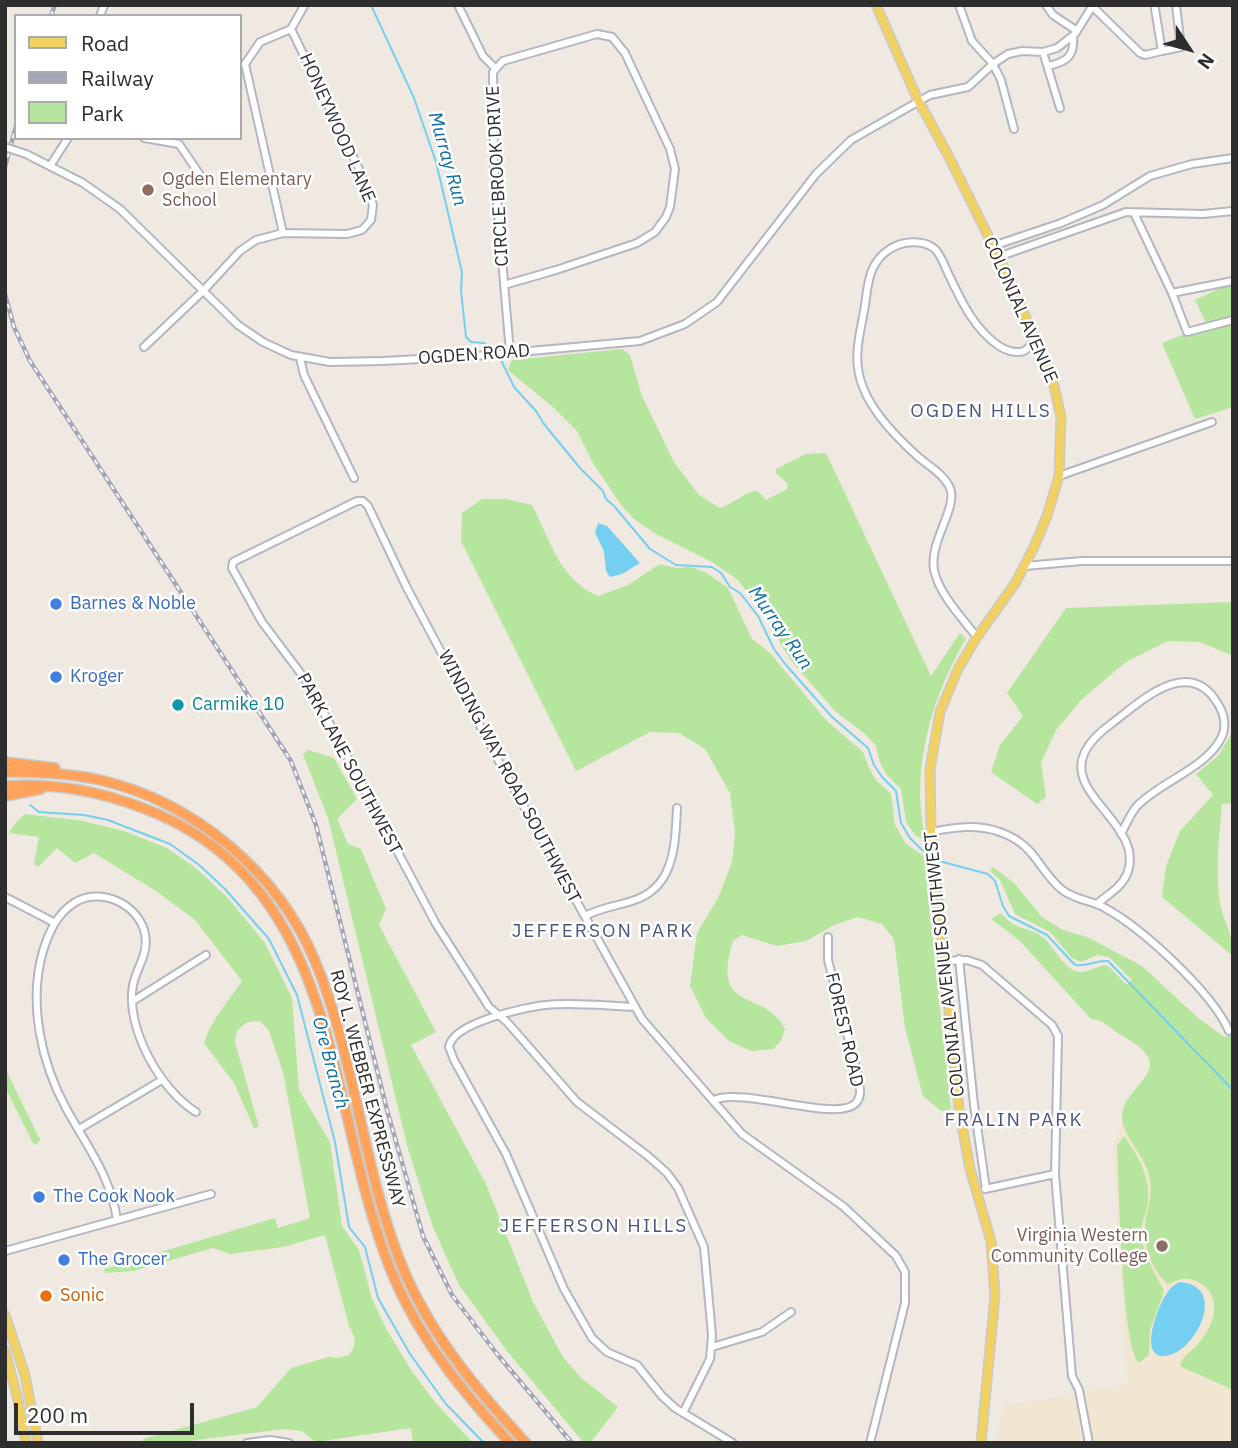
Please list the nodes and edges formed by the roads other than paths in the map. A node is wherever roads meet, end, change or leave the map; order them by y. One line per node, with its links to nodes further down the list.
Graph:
1 (458, 5): 15 (street, CIRCLE BROOK DRIVE)
2 (876, 5): 16 (main road, COLONIAL AVENUE)
3 (959, 5): 13 (street)
4 (1046, 5): 10 (street)
5 (1176, 5): 11 (street)
6 (304, 6): 9 (street)
7 (1092, 6): 10 (street); 11 (street)
8 (1155, 9): 11 (street)
9 (291, 29): 27 (street); 27 (street, HONEYWOOD LANE)
10 (1075, 34): 12 (street); 14 (street)
11 (1162, 51)
12 (1043, 52): 13 (street, OGDEN ROAD); 14 (street)
13 (993, 64): 16 (street, OGDEN ROAD); 18 (street)
14 (1048, 66): 17 (street)
15 (495, 68): 31 (street, CIRCLE BROOK DRIVE); 31 (street, CIRCLE BROOK DRIVE)
16 (918, 100): 28 (main road, COLONIAL AVENUE); 37 (street, OGDEN ROAD)
17 (1060, 108)
18 (1014, 129)
19 (66, 140): 23 (street)
20 (156, 140): 24 (street)
21 (5, 147): 23 (street, OGDEN ROAD, bridge)
22 (1233, 158): 28 (street)
23 (50, 166): 32 (street, OGDEN ROAD)
24 (202, 178)
25 (1233, 211): 26 (street)
26 (1134, 213): 29 (street); 33 (street)
27 (283, 233): 32 (street, HONEYWOOD LANE)
28 (993, 246): 29 (main road, COLONIAL AVENUE)
29 (998, 257): 35 (main road, COLONIAL AVENUE)
30 (1233, 281): 33 (street)
31 (504, 285): 37 (street, CIRCLE BROOK DRIVE)
32 (203, 291): 36 (street, HONEYWOOD LANE); 38 (street, OGDEN ROAD)
33 (1172, 293): 34 (street)
34 (1233, 320)
35 (1035, 340): 40 (main road, COLONIAL AVENUE); 45 (street)
36 (144, 347)
37 (510, 354): 38 (street, OGDEN ROAD)
38 (300, 358): 41 (street)
39 (1212, 422): 40 (street)
40 (1059, 476): 44 (main road, COLONIAL AVENUE)
41 (354, 478)
42 (360, 500): 58 (street, WINDING WAY ROAD SOUTHWEST); 66 (street, PARK LANE SOUTHWEST)
43 (1233, 561): 44 (street)
44 (1025, 566): 45 (main road, COLONIAL AVENUE)
45 (977, 637): 46 (main road, COLONIAL AVENUE)
46 (947, 693): 54 (main road, COLONIAL AVENUE SOUTHWEST)
47 (5, 762): 49 (highway)
48 (5, 772): 49 (highway, ROY L. WEBBER EXPRESSWAY)
49 (84, 777): 88 (highway, ROY L. WEBBER EXPRESSWAY)
50 (5, 786): 51 (highway, ROY L. WEBBER EXPRESSWAY)
51 (60, 786): 52 (highway); 87 (highway, ROY L. WEBBER EXPRESSWAY)
52 (5, 796)
53 (677, 808): 58 (street)
54 (931, 832): 57 (street); 63 (main road, COLONIAL AVENUE SOUTHWEST)
55 (1121, 834): 55 (street); 57 (street)
56 (5, 897): 59 (street)
57 (1097, 904): 67 (street)
58 (584, 916): 65 (street, WINDING WAY ROAD SOUTHWEST)
59 (55, 923): 64 (street); 71 (street)
60 (828, 937): 69 (street, FOREST ROAD)
61 (206, 955): 64 (street)
62 (959, 959): 63 (street); 72 (street); 73 (street)
63 (945, 961): 74 (main road, COLONIAL AVENUE SOUTHWEST)
64 (133, 1001): 68 (street)
65 (635, 1007): 66 (street); 69 (street, WINDING WAY ROAD SOUTHWEST)
66 (498, 1016): 80 (street); 82 (street)
67 (1229, 1031)
68 (162, 1080): 70 (street); 71 (street)
69 (714, 1100): 90 (street, WINDING WAY ROAD SOUTHWEST)
70 (195, 1112)
71 (79, 1129): 76 (street)
72 (1055, 1174): 73 (street); 92 (street)
73 (986, 1189): 74 (street)
74 (977, 1191): 91 (main road, COLONIAL AVENUE SOUTHWEST)
75 (211, 1194): 76 (street)
76 (117, 1220): 77 (street)
77 (5, 1251)
78 (790, 1312): 80 (street)
79 (5, 1315): 84 (main road)
80 (712, 1347): 82 (street)
81 (5, 1351): 83 (main road)
82 (684, 1413): 89 (street)
83 (26, 1443)
84 (38, 1443)
85 (247, 1443): 86 (street)
86 (289, 1443)
87 (510, 1443)
88 (526, 1443)
89 (733, 1443)
90 (870, 1443)
91 (981, 1443)
92 (1089, 1443)

